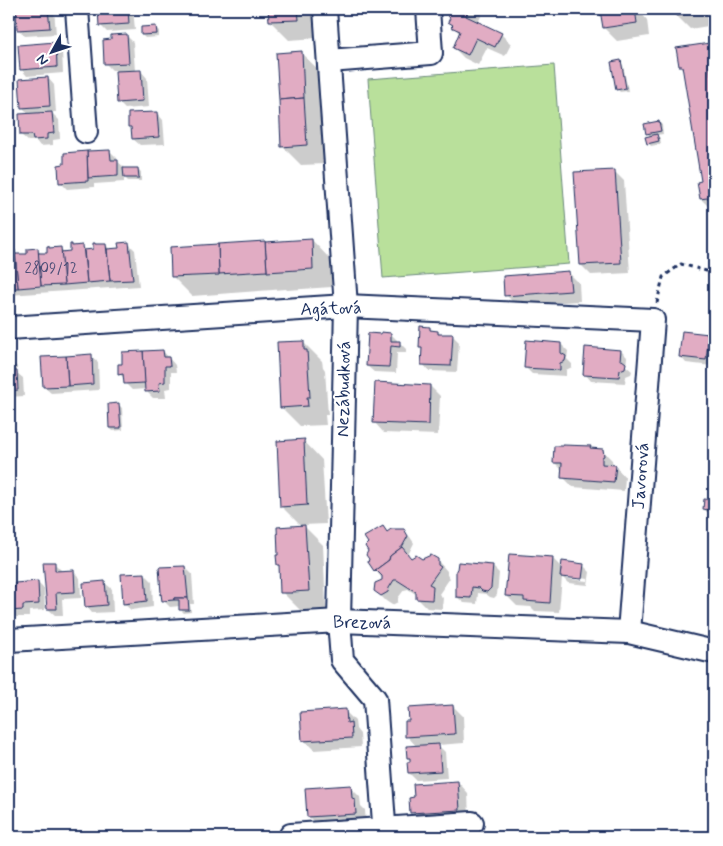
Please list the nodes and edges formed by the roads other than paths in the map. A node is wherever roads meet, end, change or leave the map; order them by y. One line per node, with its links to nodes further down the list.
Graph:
1 (77, 9): 5 (street)
2 (325, 9): 4 (street, Nezábudková)
3 (428, 9): 4 (street)
4 (329, 61): 6 (street, Nezábudková)
5 (86, 132)
6 (346, 306): 7 (street, Agátová); 8 (street, Agátová); 9 (street, Nezábudková)
7 (653, 320): 10 (street, Javorová)
8 (9, 328)
9 (340, 621): 10 (street, Brezová); 11 (street, Brezová); 14 (street, Nezábudková)
10 (629, 632): 12 (street, Brezová)
11 (9, 640)
12 (714, 652)
13 (472, 823): 14 (street)
14 (384, 833): 15 (street)
15 (291, 834)

